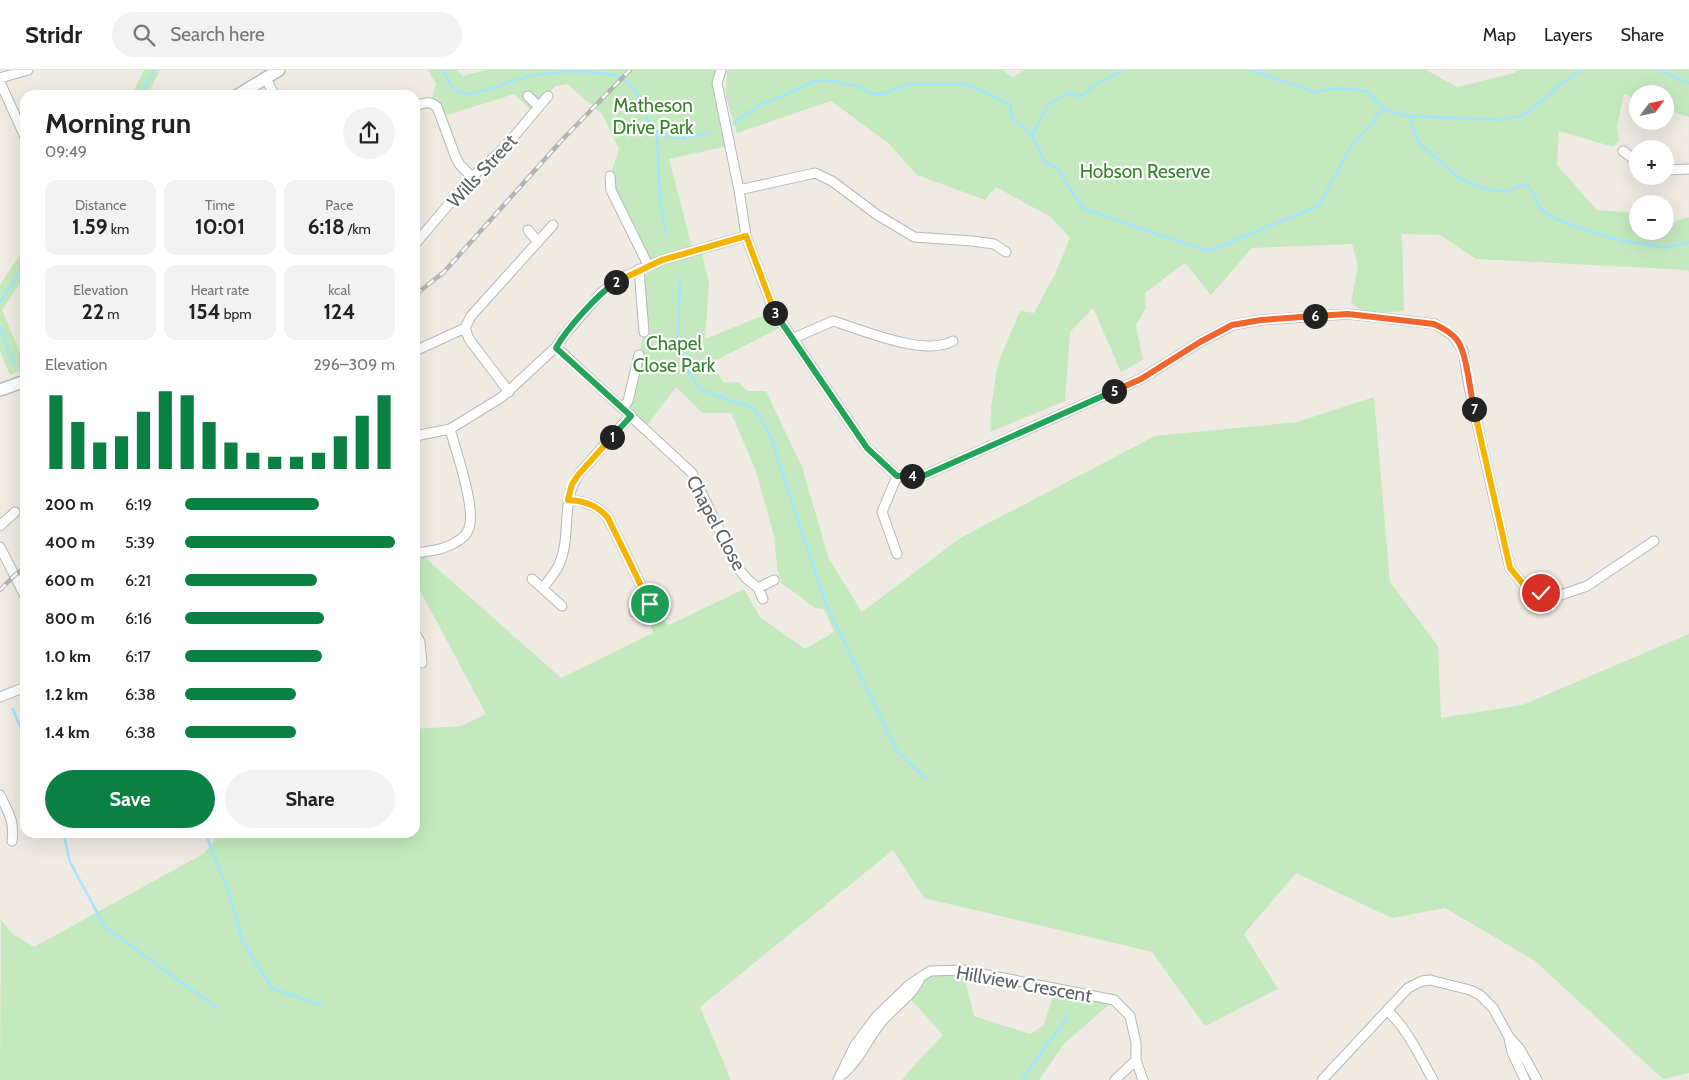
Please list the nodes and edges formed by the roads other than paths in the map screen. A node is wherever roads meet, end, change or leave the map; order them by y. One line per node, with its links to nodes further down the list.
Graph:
1 (28, 70): 4 (street)
2 (279, 70): 5 (street)
3 (720, 70): 20 (street)
4 (0, 78)
5 (266, 78): 7 (street); 8 (street)
6 (0, 82): 13 (street)
7 (246, 90)
8 (272, 90)
9 (528, 96): 12 (street)
10 (548, 96): 12 (street, Wills Street)
11 (420, 104): 19 (street)
12 (539, 107): 19 (street, Wills Street)
13 (20, 126)
14 (1623, 151): 15 (street)
15 (1629, 155)
16 (1689, 169): 17 (street)
17 (1674, 170)
18 (610, 176): 27 (street)
19 (472, 177): 24 (street, Wills Street)
20 (739, 190): 23 (street); 26 (street)
21 (553, 225): 25 (street)
22 (528, 230): 25 (street)
23 (746, 236): 27 (street); 30 (street)
24 (420, 238)
25 (538, 242): 28 (street)
26 (1006, 252)
27 (644, 267): 29 (street); 32 (street)
28 (465, 328): 33 (street); 37 (street)
29 (644, 332)
30 (794, 338): 31 (street); 42 (street)
31 (953, 341)
32 (556, 348): 37 (street); 38 (street, Chapel Close)
33 (420, 349)
34 (639, 355): 38 (street)
35 (20, 384): 36 (street)
36 (0, 390)
37 (509, 392): 40 (street)
38 (623, 408): 39 (street, Chapel Close)
39 (631, 416): 43 (street); 54 (street, Chapel Close)
40 (450, 429): 41 (street); 48 (street)
41 (420, 435)
42 (897, 476): 46 (street); 49 (street)
43 (568, 500): 53 (street); 56 (street)
44 (15, 512): 45 (street)
45 (0, 526)
46 (1654, 541)
47 (0, 547): 52 (street)
48 (420, 553)
49 (897, 554)
50 (532, 579): 53 (street)
51 (774, 580): 54 (street)
52 (20, 586)
53 (543, 588): 57 (street)
54 (758, 588): 55 (street, Chapel Close)
55 (763, 599)
56 (650, 604): 58 (street); 59 (street)
57 (562, 606)
58 (634, 612)
59 (657, 618)
60 (420, 642): 61 (street)
61 (422, 664)
62 (20, 689): 63 (street)
63 (0, 697)
64 (0, 794): 65 (street)
65 (12, 841)
66 (1387, 1010): 67 (street); 72 (street); 73 (street)
67 (1509, 1037): 74 (street); 75 (street)
68 (1136, 1060): 69 (street, Hillview Crescent); 70 (street); 71 (street, Hillview Crescent)
69 (840, 1078)
70 (1115, 1080)
71 (1144, 1080)
72 (1322, 1080)
73 (1433, 1080)
74 (1525, 1080)
75 (1538, 1080)

